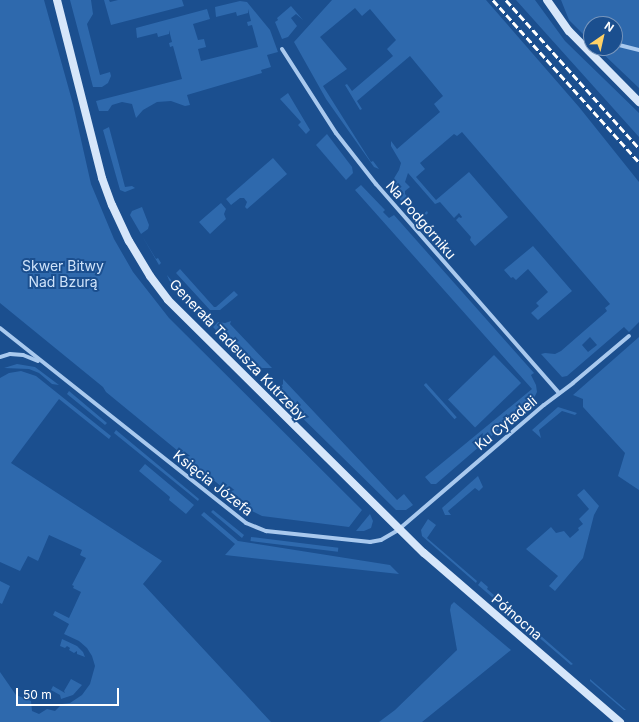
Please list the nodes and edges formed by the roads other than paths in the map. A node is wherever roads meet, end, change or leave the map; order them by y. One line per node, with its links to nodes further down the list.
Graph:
1 (56, 0): 12 (street, Generała Tadeusza Kutrzeby)
2 (547, 0): 6 (street)
3 (623, 46): 5 (street)
4 (282, 49): 11 (street, Na Podgórniku)
5 (639, 50)
6 (639, 102)
7 (0, 328): 10 (street, Księcia Józefa)
8 (629, 336): 11 (street, Ku Cytadeli)
9 (0, 357): 10 (street, Księcia Józefa)
10 (43, 364): 12 (street, Księcia Józefa)
11 (559, 393): 12 (street, Ku Cytadeli)
12 (398, 530): 13 (street, Północna)
13 (620, 722)

